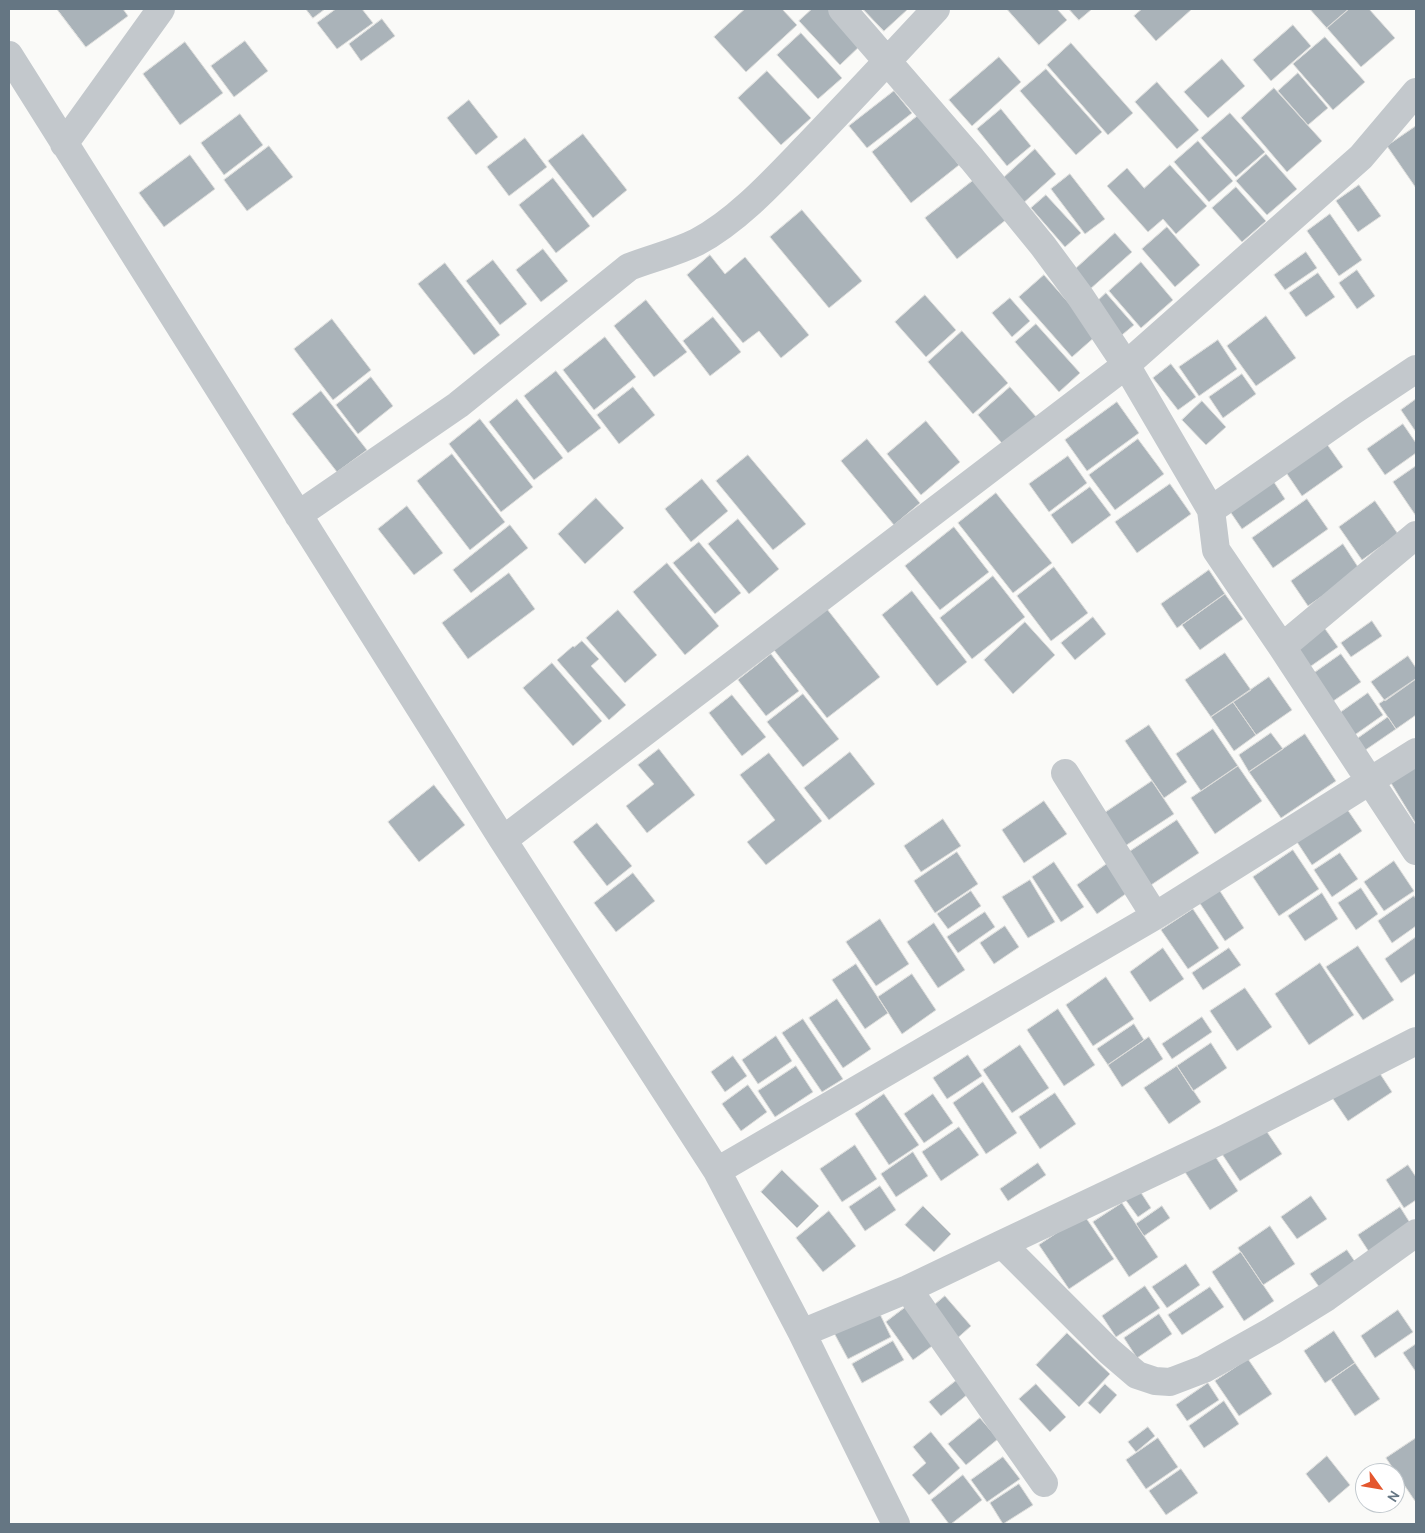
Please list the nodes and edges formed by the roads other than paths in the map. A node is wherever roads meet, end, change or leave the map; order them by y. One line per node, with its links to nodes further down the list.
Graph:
1 (161, 9): 7 (street)
2 (842, 9): 5 (street)
3 (936, 9): 5 (street)
4 (9, 55): 7 (street)
5 (888, 61): 8 (street); 11 (street)
6 (1416, 92): 8 (street)
7 (64, 144): 11 (street)
8 (1126, 365): 10 (street); 17 (street)
9 (1416, 369): 10 (street)
10 (1211, 510): 13 (street)
11 (298, 515): 17 (street)
12 (1416, 536): 13 (street)
13 (1282, 646): 16 (street)
14 (1416, 752): 16 (street)
15 (1065, 773): 19 (street)
16 (1371, 782): 18 (street); 19 (street)
17 (503, 840): 21 (street)
18 (1416, 851)
19 (1154, 916): 21 (street)
20 (1416, 1041): 23 (street)
21 (717, 1171): 25 (street)
22 (1416, 1233): 23 (street)
23 (1002, 1244): 24 (street)
24 (908, 1289): 25 (street); 26 (street)
25 (802, 1332): 27 (street)
26 (1044, 1483)
27 (896, 1524)

